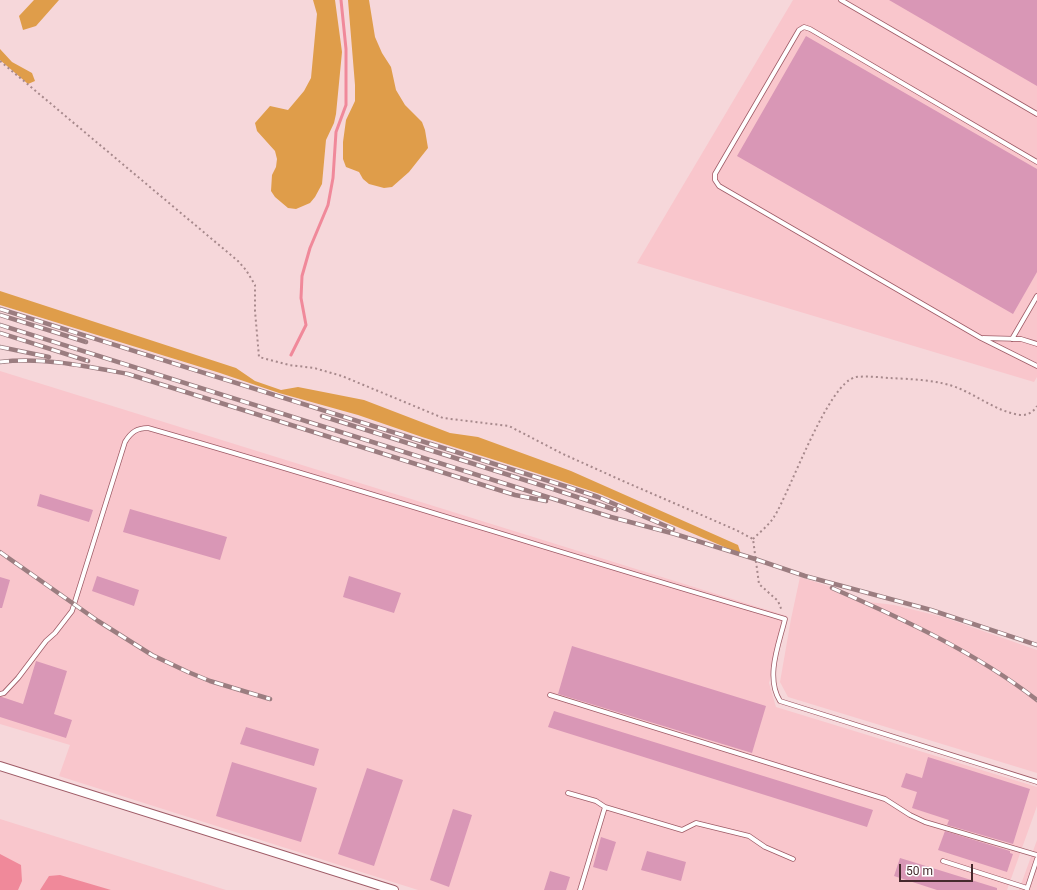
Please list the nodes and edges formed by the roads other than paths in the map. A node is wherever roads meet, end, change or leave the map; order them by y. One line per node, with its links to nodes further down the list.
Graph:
1 (841, 0): 2 (lane)
2 (1037, 114)
3 (1037, 162): 5 (lane)
4 (1037, 296): 6 (lane)
5 (981, 338): 6 (lane); 8 (lane)
6 (1012, 339): 7 (lane)
7 (1037, 344)
8 (1037, 366)
9 (0, 694): 12 (lane)
10 (550, 695): 15 (lane)
11 (0, 766): 20 (street)
12 (1037, 782)
13 (568, 793): 14 (lane)
14 (605, 807): 16 (lane); 21 (lane)
15 (1037, 855)
16 (793, 859)
17 (1037, 859): 19 (lane)
18 (943, 861): 19 (lane)
19 (1027, 889)
20 (394, 890)
21 (580, 890)

